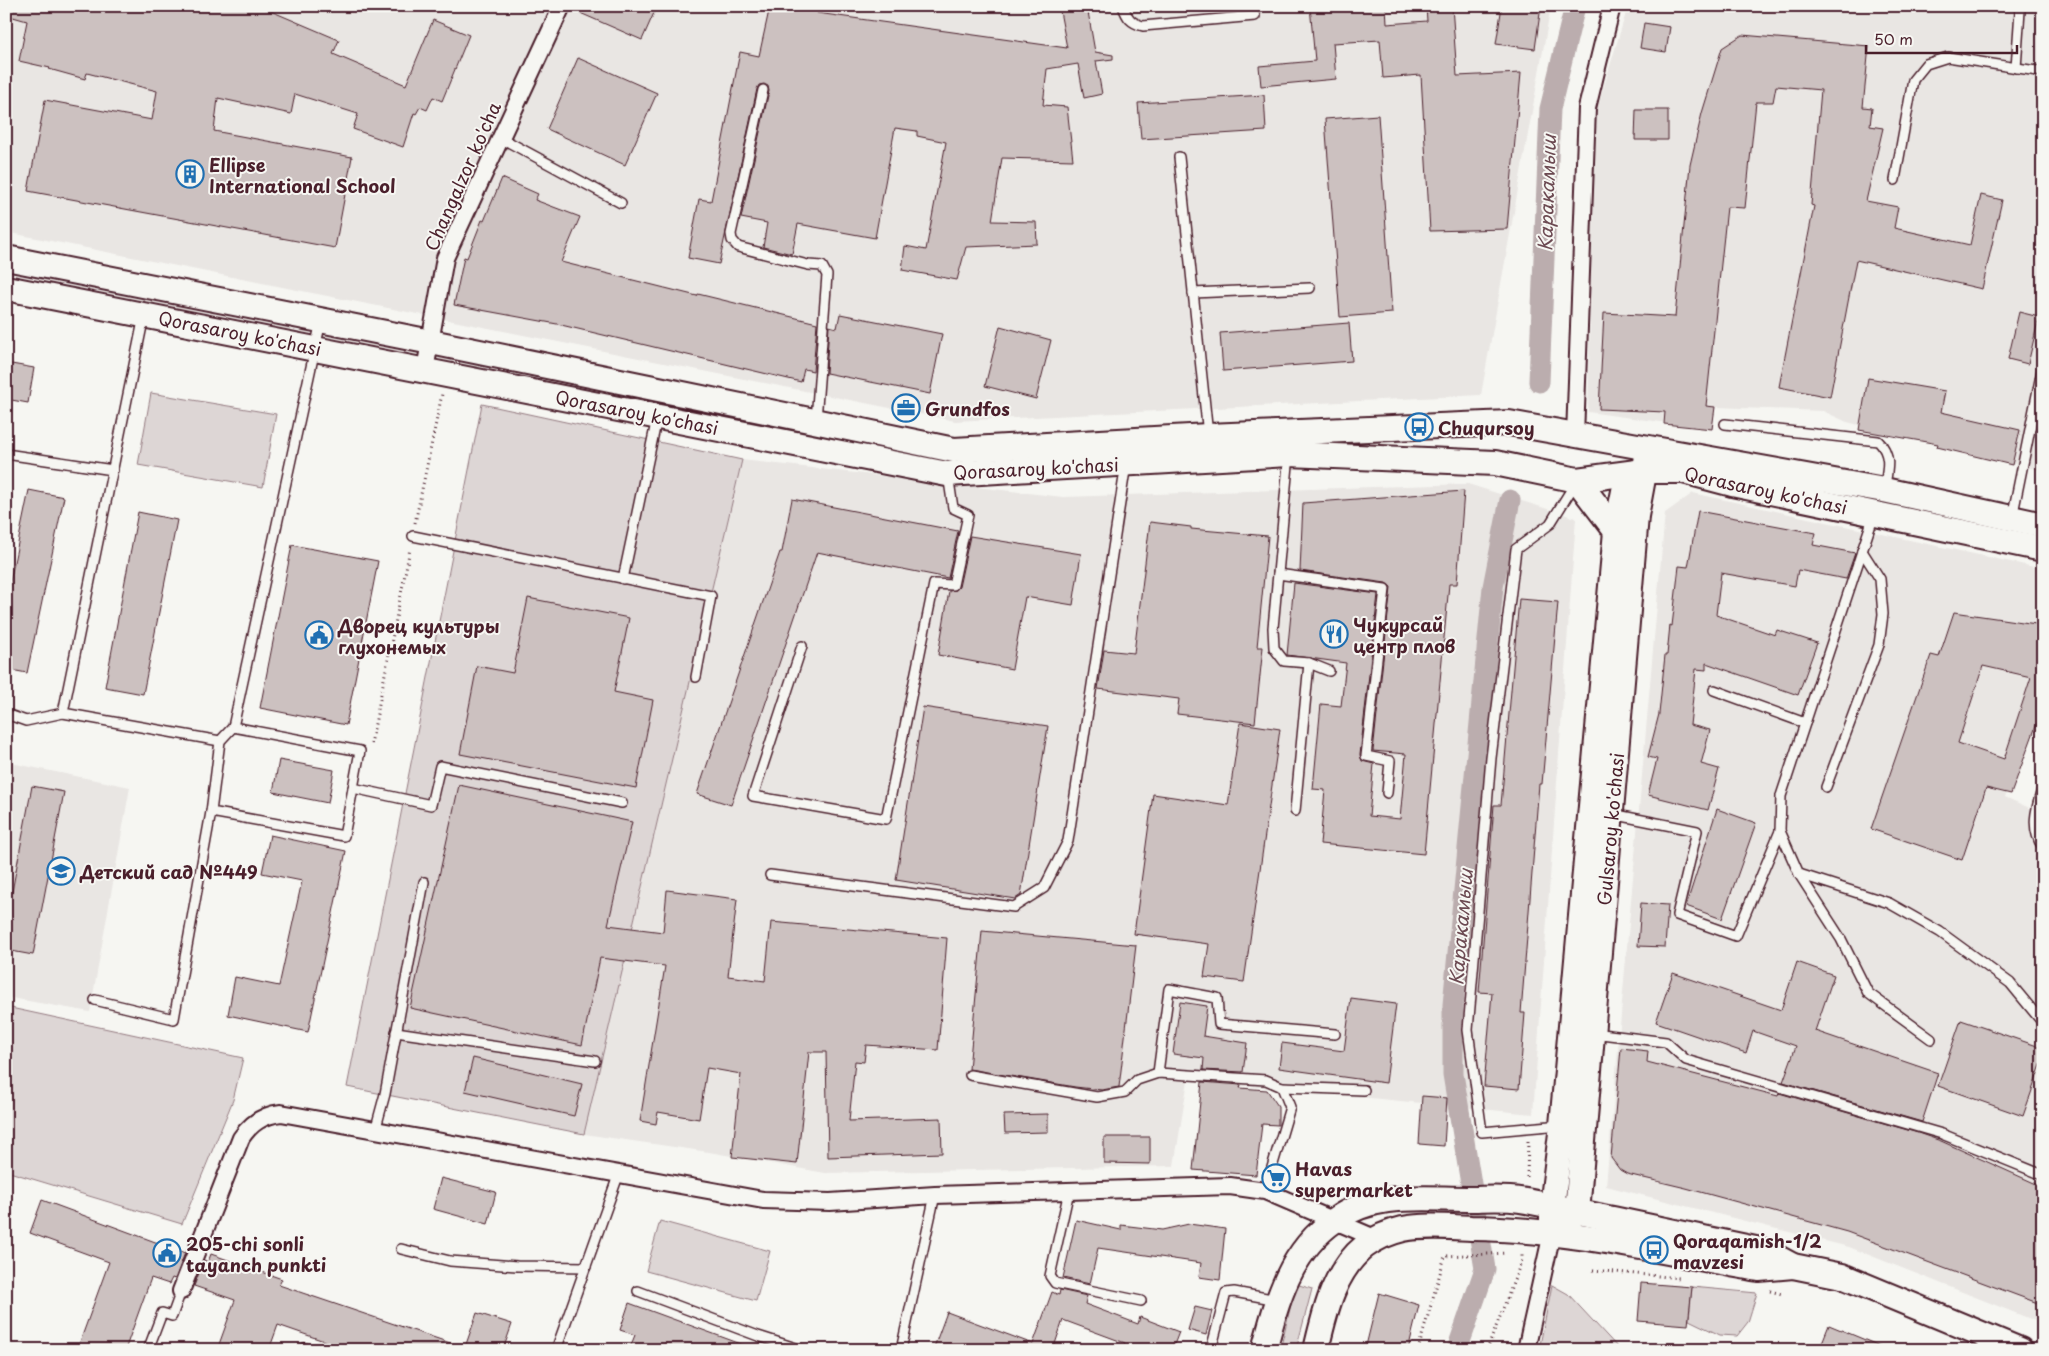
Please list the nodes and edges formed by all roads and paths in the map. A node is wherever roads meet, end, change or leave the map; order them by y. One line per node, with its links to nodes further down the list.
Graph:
1 (562, 6): 9 (street, Changalzor ko'cha)
2 (1122, 6): 5 (lane)
3 (1612, 6): 26 (street)
4 (2018, 6): 6 (lane)
5 (1255, 16)
6 (2016, 68): 7 (lane); 11 (lane)
7 (2043, 72)
8 (763, 90): 24 (lane)
9 (501, 138): 12 (lane); 19 (street, Changalzor ko'cha)
10 (1179, 157): 16 (lane)
11 (1895, 180)
12 (621, 203)
13 (6, 258): 18 (main road, Qorasaroy ko'chasi)
14 (6, 288): 17 (main road, Qorasaroy ko'chasi)
15 (1310, 288): 16 (lane)
16 (1193, 293): 27 (lane)
17 (144, 314): 20 (main road, Qorasaroy ko'chasi); 32 (lane)
18 (321, 320): 19 (main road, Qorasaroy ko'chasi); 20 (lane)
19 (431, 342): 22 (street, Changalzor ko'cha); 24 (main road, Qorasaroy ko'chasi)
20 (316, 348): 22 (main road, Qorasaroy ko'chasi); 54 (lane)
21 (2043, 365): 38 (lane)
22 (436, 372): 23 (main road, Qorasaroy ko'chasi); 41 (path)
23 (658, 416): 34 (main road, Qorasaroy ko'chasi); 45 (lane)
24 (816, 422): 29 (main road, Qorasaroy ko'chasi)
25 (1725, 424): 36 (lane)
26 (1567, 434): 27 (main road, Qorasaroy ko'chasi); 28 (main road, Qorasaroy ko'chasi)
27 (1208, 436): 29 (main road, Qorasaroy ko'chasi)
28 (1640, 447): 33 (main road, Gulsaroy ko'chasi); 36 (main road, Qorasaroy ko'chasi)
29 (1126, 452): 31 (main road, Qorasaroy ko'chasi); 34 (main road, Qorasaroy ko'chasi); 68 (lane)
30 (6, 454): 32 (lane)
31 (1289, 454): 35 (main road, Qorasaroy ko'chasi); 44 (lane)
32 (113, 470): 51 (lane)
33 (1636, 472): 35 (main road, Qorasaroy ko'chasi); 37 (main road, Qorasaroy ko'chasi); 40 (main road, Gulsaroy ko'chasi); 64 (main road, Gulsaroy ko'chasi)
34 (948, 474): 46 (lane)
35 (1577, 480): 40 (main road); 81 (lane)
36 (1884, 490): 38 (main road, Qorasaroy ko'chasi)
37 (1874, 514): 42 (main road, Qorasaroy ko'chasi); 43 (lane)
38 (2012, 518): 39 (main road, Qorasaroy ko'chasi)
39 (2043, 525)
40 (1616, 531): 81 (main road, Gulsaroy ko'chasi)
41 (413, 536): 45 (lane); 56 (path)
42 (2043, 549)
43 (1862, 551): 53 (lane); 58 (lane)
44 (1278, 574): 47 (lane); 60 (lane)
45 (623, 579): 49 (lane)
46 (802, 646)
47 (1309, 664): 48 (lane); 62 (lane)
48 (1329, 671)
49 (696, 677)
50 (1714, 690): 53 (lane)
51 (63, 713): 52 (lane); 55 (lane)
52 (6, 714)
53 (1805, 723): 65 (lane)
54 (233, 727): 55 (lane); 59 (lane)
55 (220, 741): 63 (lane)
56 (370, 751)
57 (2043, 786): 66 (lane)
58 (1826, 787)
59 (353, 788): 61 (lane); 63 (lane)
60 (1387, 793)
61 (622, 803)
62 (1295, 811)
63 (211, 812): 70 (lane)
64 (1611, 814): 65 (lane); 73 (main road, Gulsaroy ko'chasi)
65 (1780, 831): 67 (lane)
66 (2043, 846)
67 (1799, 874): 71 (lane); 75 (lane)
68 (770, 875)
69 (424, 882): 72 (lane)
70 (95, 1000)
71 (2043, 1023)
72 (396, 1032): 76 (lane); 82 (lane)
73 (1593, 1033): 84 (lane); 91 (main road, Gulsaroy ko'chasi)
74 (1335, 1034): 77 (lane)
75 (1931, 1039)
76 (595, 1062)
77 (1158, 1073): 78 (lane); 79 (lane)
78 (970, 1075)
79 (1282, 1088): 80 (lane); 88 (lane)
80 (1364, 1090)
81 (1562, 1125): 90 (main road, Gulsaroy ko'chasi)
82 (375, 1131): 85 (street); 103 (street)
83 (1528, 1138): 86 (path)
84 (2043, 1175)
85 (618, 1176): 89 (street); 98 (lane)
86 (1526, 1178)
87 (1069, 1191): 88 (street); 89 (street); 107 (lane)
88 (1265, 1191): 92 (street)
89 (935, 1195): 114 (lane)
90 (1552, 1206): 91 (main road); 92 (main road); 93 (main road, Gulsaroy ko'chasi)
91 (1577, 1212): 93 (main road); 99 (main road)
92 (1334, 1220): 94 (street); 106 (main road)
93 (1552, 1233): 94 (main road); 99 (main road); 119 (street)
94 (1377, 1239): 116 (main road)
95 (401, 1249): 98 (lane)
96 (1522, 1252): 117 (path)
97 (1522, 1260): 118 (path)
98 (586, 1266): 112 (lane)
99 (1793, 1266): 120 (main road)
100 (1593, 1270): 101 (path)
101 (1683, 1278)
102 (1768, 1290): 105 (path)
103 (181, 1291): 109 (lane)
104 (638, 1292): 113 (lane)
105 (1782, 1294)
106 (1278, 1300): 108 (lane); 115 (main road)
107 (1142, 1302)
108 (1212, 1346)
109 (148, 1350)
110 (303, 1350): 111 (lane)
111 (311, 1350)
112 (556, 1350)
113 (802, 1350)
114 (901, 1350)
115 (1264, 1350)
116 (1316, 1350)
117 (1418, 1350)
118 (1488, 1350)
119 (1526, 1350)
120 (2020, 1350)

